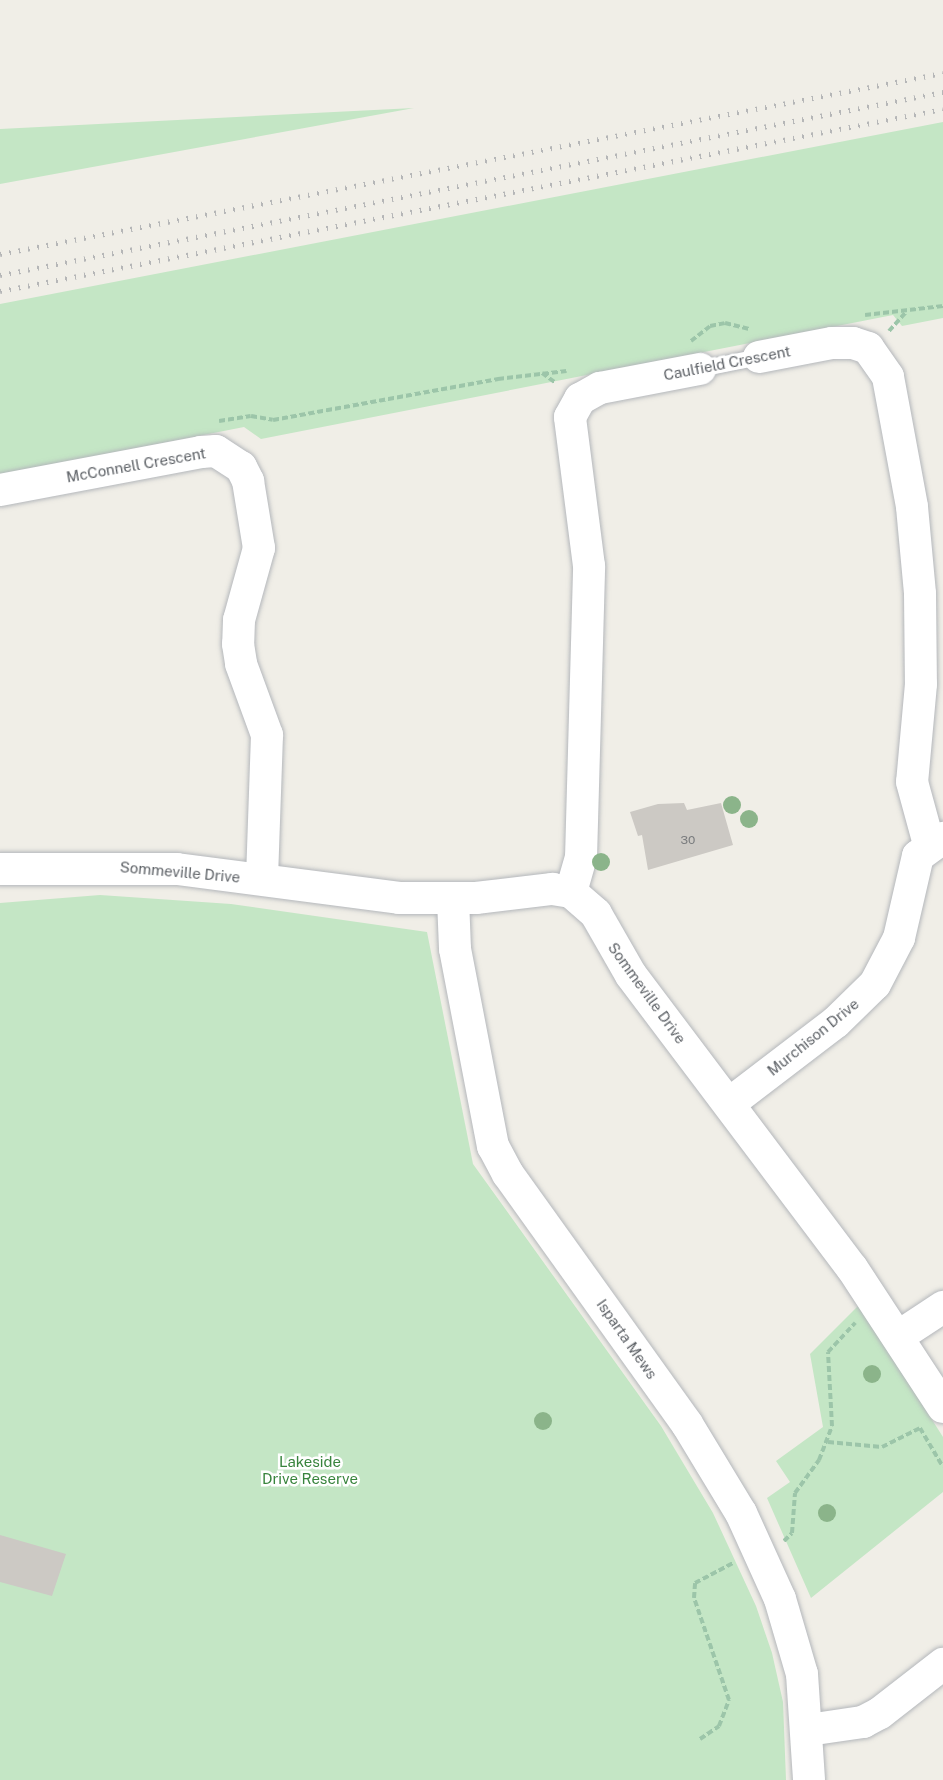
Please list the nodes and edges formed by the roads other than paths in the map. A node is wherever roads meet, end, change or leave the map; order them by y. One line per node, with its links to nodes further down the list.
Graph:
1 (758, 344): 2 (lane, Caulfield Crescent); 4 (street, Caulfield Crescent)
2 (691, 359): 9 (street, Caulfield Crescent)
3 (0, 490): 7 (street, McConnell Crescent)
4 (936, 841): 11 (street, Murchison Drive)
5 (0, 869): 6 (street, Sommeville Drive)
6 (49, 869): 7 (street, Sommeville Drive); 8 (street, Sommeville Drive)
7 (262, 879): 10 (street, Sommeville Drive)
8 (0, 887)
9 (571, 892): 10 (street, Sommeville Drive); 11 (street, Sommeville Drive)
10 (453, 899): 16 (street, Isparta Mews)
11 (730, 1103): 13 (street, Sommeville Drive)
12 (943, 1307): 13 (street)
13 (899, 1336): 14 (street, Sommeville Drive)
14 (943, 1407)
15 (943, 1664): 16 (street)
16 (808, 1730): 17 (street, Isparta Mews)
17 (809, 1780)

